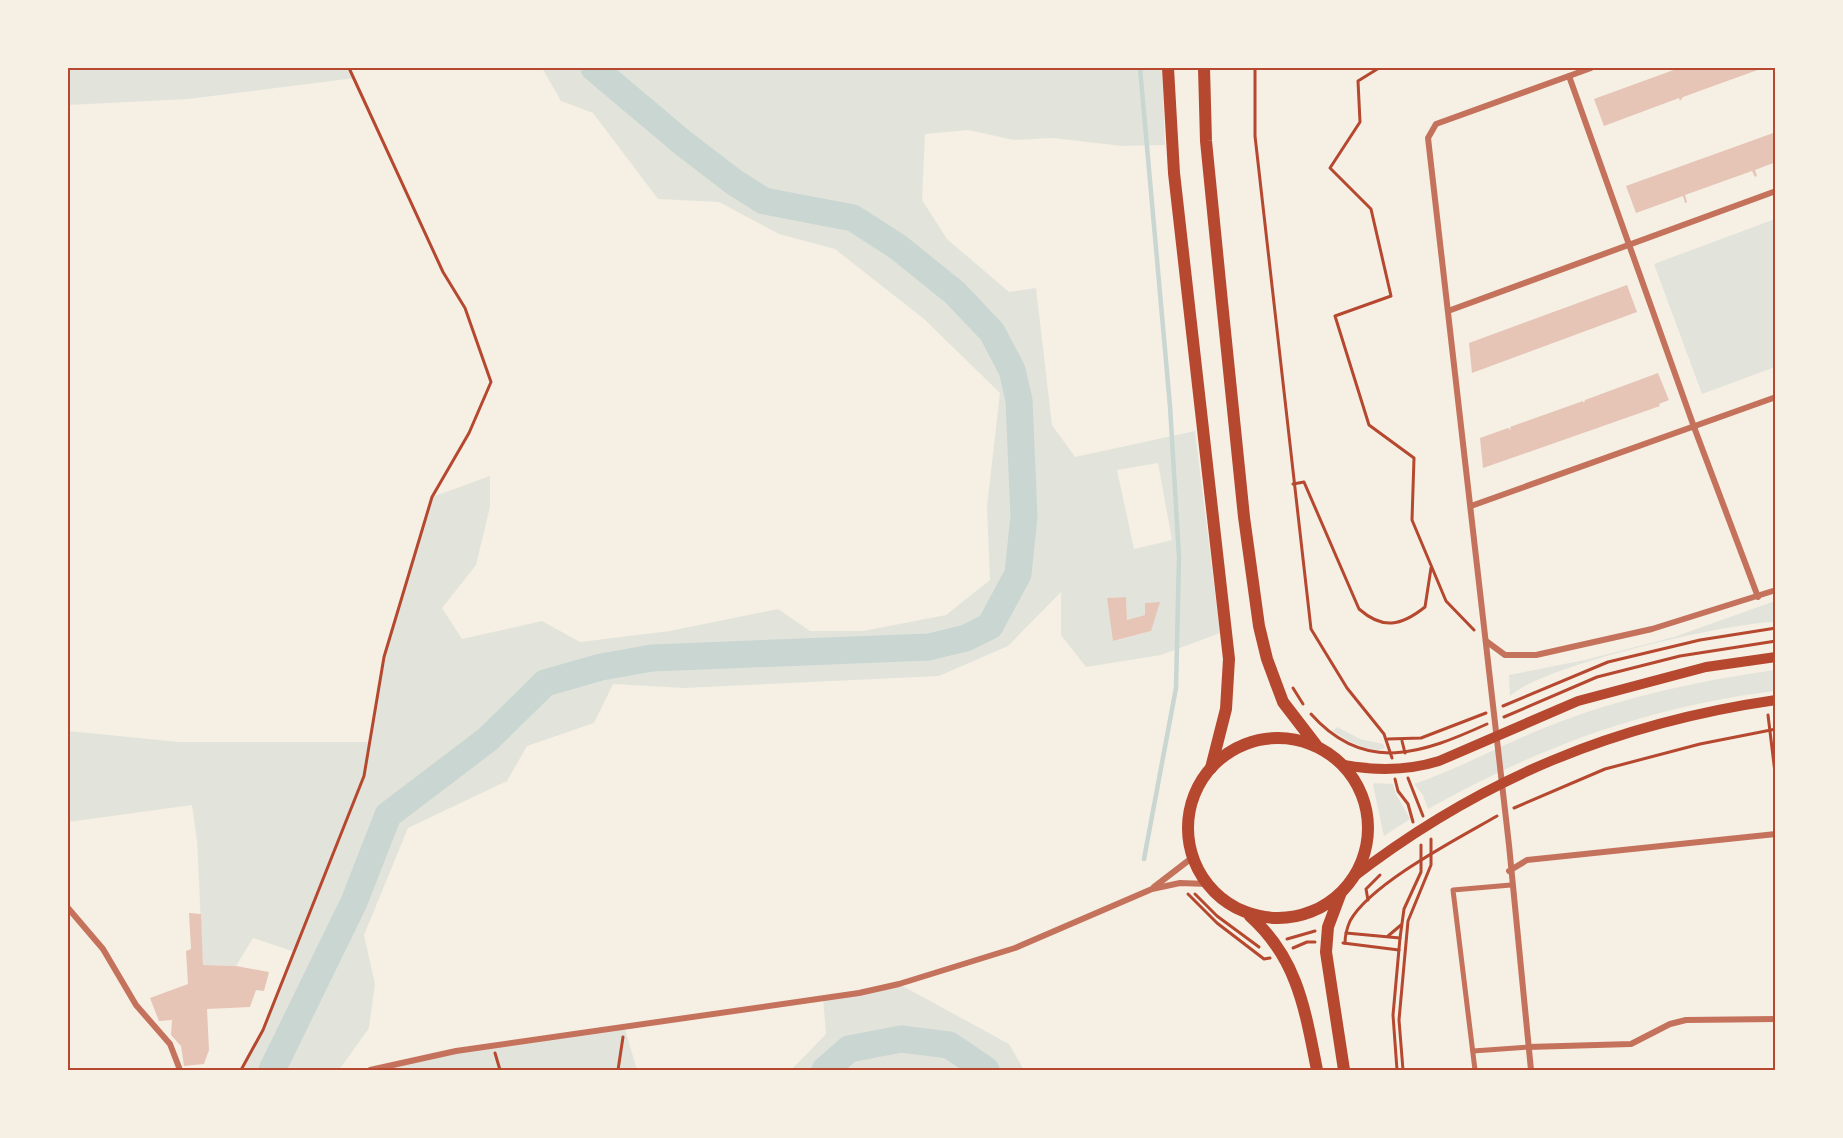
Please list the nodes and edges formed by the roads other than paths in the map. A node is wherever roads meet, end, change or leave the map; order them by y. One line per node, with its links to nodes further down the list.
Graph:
1 (1168, 68): 18 (highway)
2 (1204, 68): 16 (highway)
3 (1591, 68): 4 (street)
4 (1569, 76): 6 (street); 7 (street)
5 (1776, 191): 6 (street)
6 (1628, 245): 7 (street); 9 (street)
7 (1448, 311): 10 (street)
8 (1776, 397): 9 (street)
9 (1694, 427): 10 (street); 12 (street)
10 (1471, 506): 13 (street)
11 (1776, 590): 12 (street)
12 (1758, 597): 13 (street)
13 (1486, 641): 21 (street)
14 (1776, 657): 17 (main road)
15 (1776, 700): 22 (main road)
16 (1316, 745): 17 (highway); 18 (highway)
17 (1344, 765): 22 (highway)
18 (1211, 768): 20 (highway)
19 (1776, 834): 21 (street)
20 (1193, 857): 23 (highway); 25 (street)
21 (1509, 871): 24 (street)
22 (1353, 878): 26 (highway)
23 (1208, 884): 25 (street); 28 (highway)
24 (1511, 885): 30 (street); 31 (street)
25 (1152, 889): 33 (street)
26 (1341, 892): 28 (highway); 35 (highway)
27 (68, 908): 32 (street)
28 (1249, 915): 34 (highway)
29 (1776, 1019): 30 (street)
30 (1528, 1047): 31 (street); 37 (street)
31 (1473, 1051): 36 (street)
32 (180, 1071)
33 (370, 1071)
34 (1317, 1071)
35 (1344, 1071)
36 (1475, 1071)
37 (1530, 1071)

